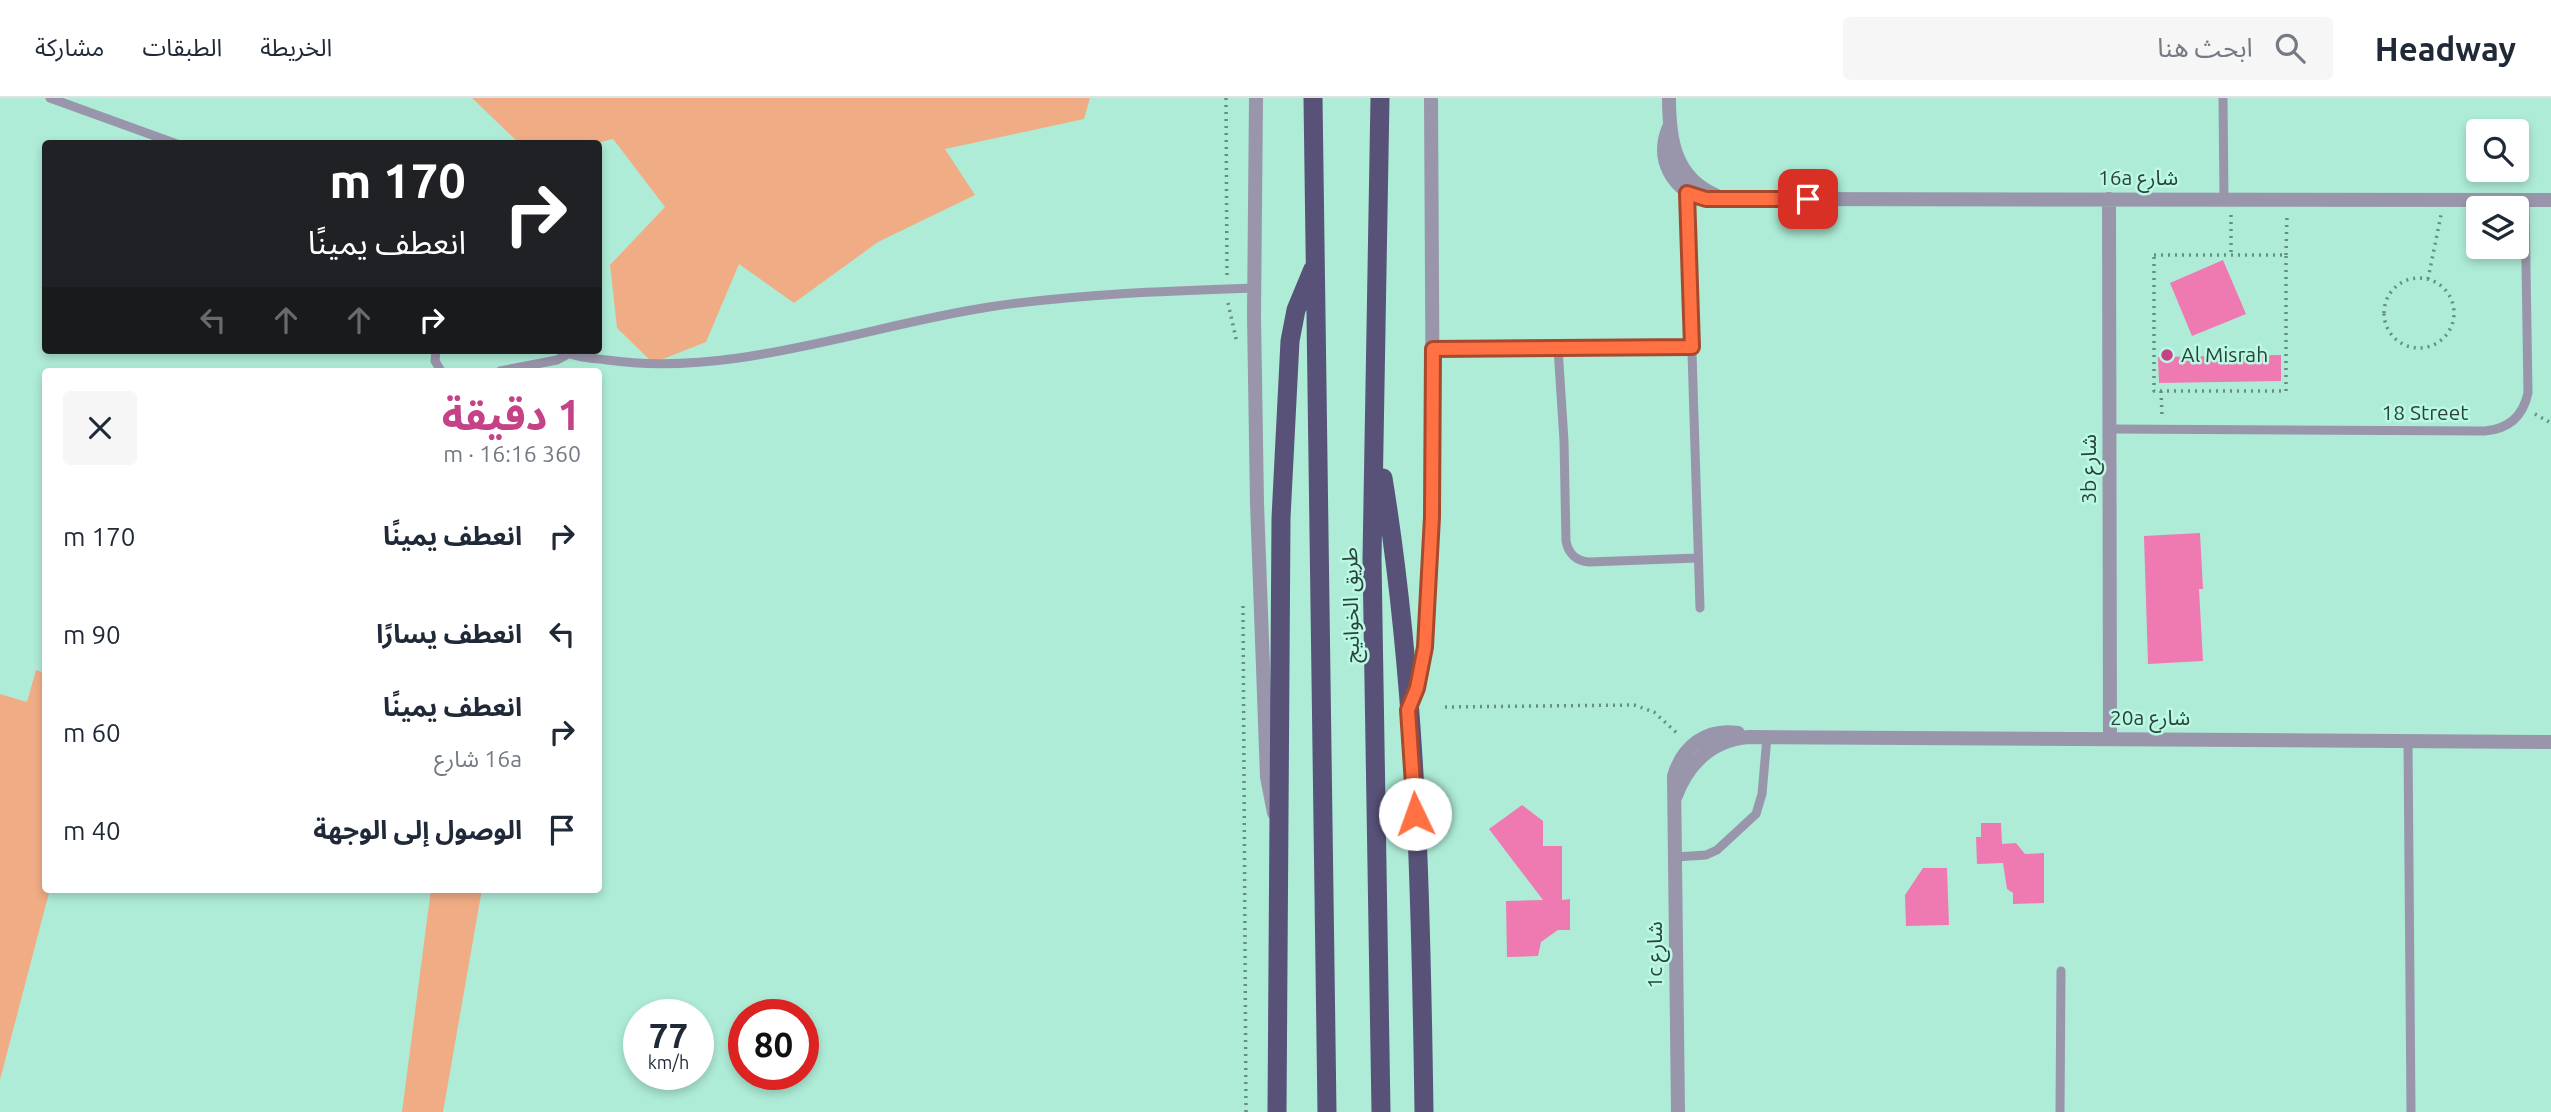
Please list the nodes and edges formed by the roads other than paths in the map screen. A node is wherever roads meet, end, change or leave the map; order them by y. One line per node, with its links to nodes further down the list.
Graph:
1 (50, 98): 8 (lane)
2 (1255, 98): 19 (street)
3 (1313, 98): 18 (highway, طريق الخوانيج)
4 (1380, 98): 26 (highway, طريق الخوانيج)
5 (1431, 98): 22 (street)
6 (1669, 98): 9 (street)
7 (2223, 98): 13 (lane)
8 (166, 140)
9 (1679, 176): 10 (street); 11 (street, 16a شارع)
10 (1687, 193): 11 (street, 16a شارع); 20 (lane)
11 (1725, 198): 12 (street, 16a شارع)
12 (2109, 199): 13 (street, 16a شارع); 27 (street, 3b شارع)
13 (2228, 199): 14 (street, 16a شارع)
14 (2466, 200)
15 (2529, 200): 16 (street, 16a شارع)
16 (2551, 200)
17 (2526, 259): 27 (lane, 18 Street)
18 (1315, 265): 36 (highway); 40 (highway, طريق الخوانيج)
19 (1255, 288): 24 (lane); 36 (street)
20 (1692, 347): 21 (lane); 28 (lane)
21 (1558, 348): 22 (lane); 28 (lane)
22 (1433, 349): 30 (street)
23 (562, 354): 25 (lane)
24 (576, 354)
25 (516, 368)
26 (1374, 423): 30 (highway); 41 (highway, طريق الخوانيج)
27 (2109, 429): 32 (street, 3b شارع)
28 (1698, 558): 29 (lane)
29 (1700, 608)
30 (1408, 710): 42 (highway)
31 (1767, 737): 32 (street, 20a شارع); 35 (street, 20a شارع); 37 (lane)
32 (2110, 739): 33 (street, 20a شارع)
33 (2408, 741): 34 (street, 20a شارع); 45 (lane)
34 (2551, 742)
35 (1696, 750): 37 (street, 1c شارع)
36 (1278, 823): 39 (highway)
37 (1675, 857): 43 (street, 1c شارع)
38 (2062, 971): 44 (lane)
39 (1277, 1112)
40 (1327, 1112)
41 (1381, 1112)
42 (1424, 1112)
43 (1678, 1112)
44 (2060, 1112)
45 (2411, 1112)

